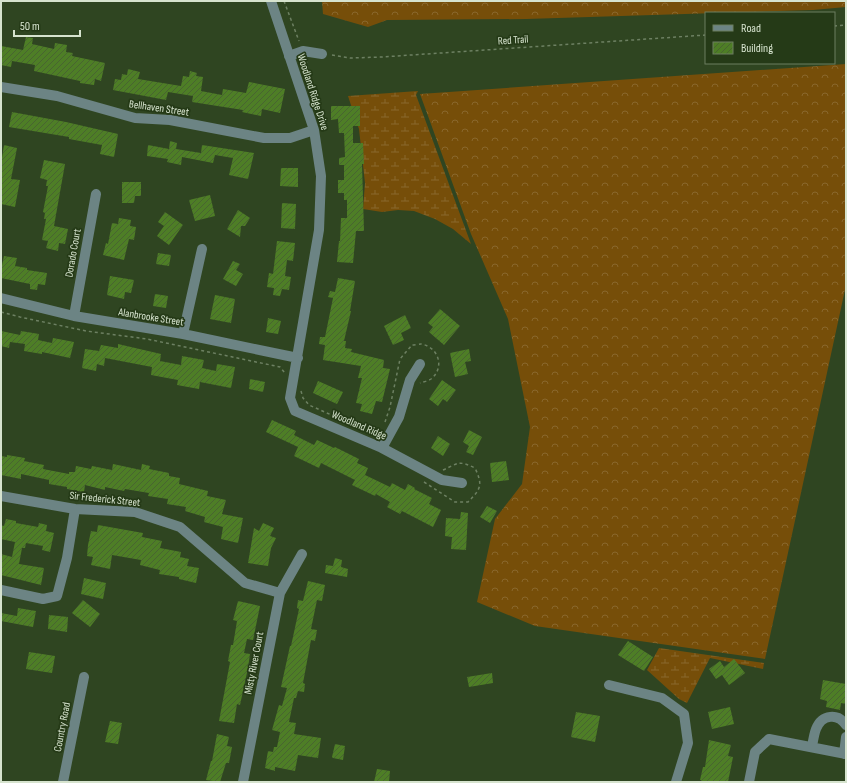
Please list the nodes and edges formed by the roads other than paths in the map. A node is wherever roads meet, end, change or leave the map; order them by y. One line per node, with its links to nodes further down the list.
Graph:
1 (271, 1): 3 (street, Woodland Ridge Drive)
2 (322, 54): 3 (street)
3 (289, 56): 5 (street, Woodland Ridge Drive)
4 (1, 87): 5 (street, Bellhaven Street)
5 (318, 126): 11 (street, Woodland Ridge Drive)
6 (96, 194): 9 (street, Dorado Court)
7 (202, 249): 10 (street)
8 (1, 298): 9 (street, Alanbrooke Street)
9 (74, 316): 10 (street, Alanbrooke Street)
10 (183, 334): 11 (street, Alanbrooke Street)
11 (298, 358): 13 (street, Woodland Ridge)
12 (420, 364): 13 (street)
13 (382, 448): 14 (street, Woodland Ridge)
14 (462, 483)
15 (1, 496): 16 (street, Sir Frederick Street)
16 (75, 509): 18 (street); 19 (street, Sir Frederick Street)
17 (302, 554): 19 (street, Misty River Court)
18 (1, 590)
19 (280, 593): 27 (street, Misty River Court)
20 (84, 677): 26 (street, Country Road)
21 (609, 685): 28 (street)
22 (846, 725): 24 (street)
23 (846, 738): 25 (street)
24 (812, 747): 25 (street); 29 (street)
25 (845, 754)
26 (63, 782)
27 (243, 782)
28 (676, 782)
29 (749, 782)

